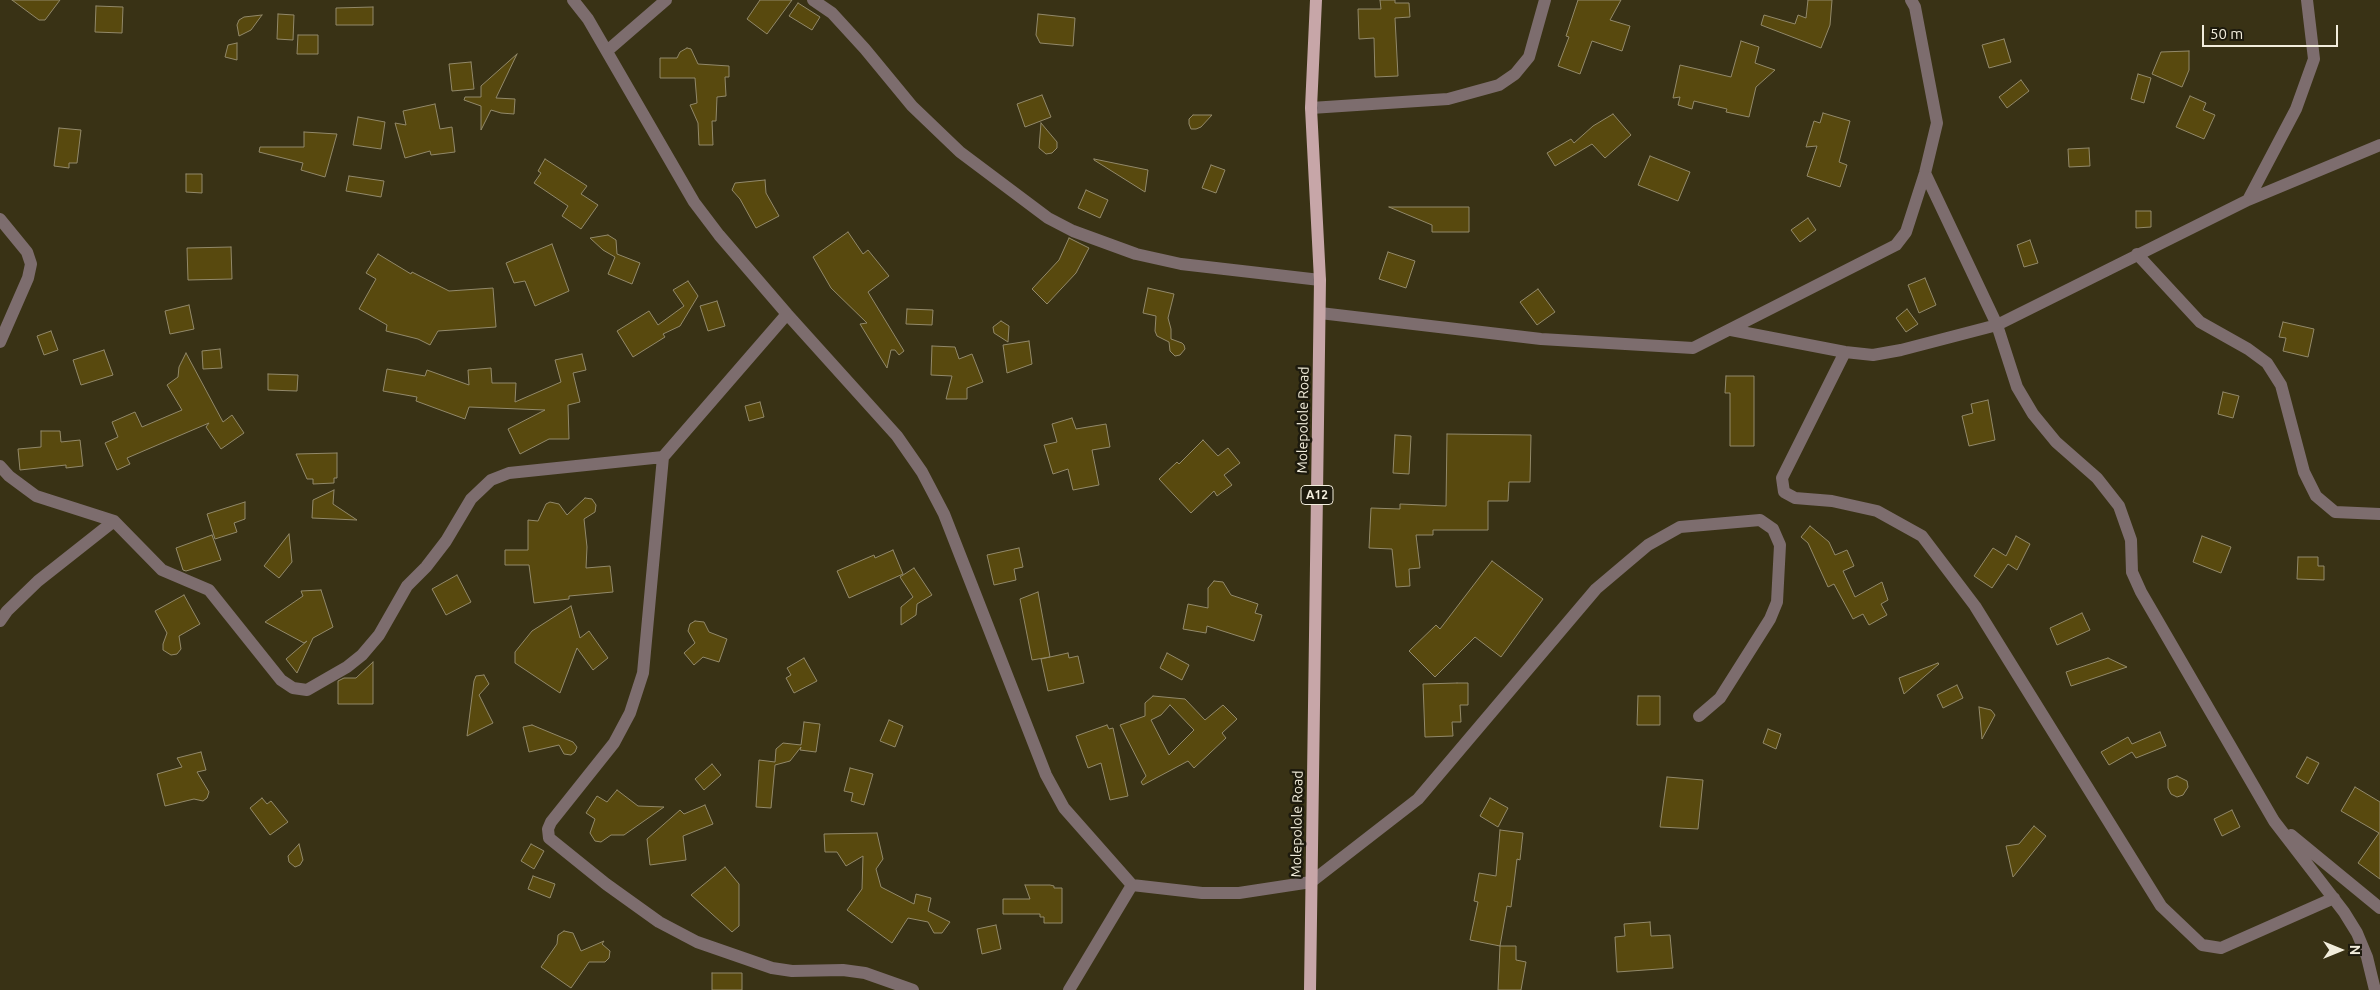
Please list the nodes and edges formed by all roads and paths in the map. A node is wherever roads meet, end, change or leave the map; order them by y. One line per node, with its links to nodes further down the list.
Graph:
1 (573, 0): 8 (street)
2 (666, 0): 8 (street)
3 (813, 0): 15 (street)
4 (1316, 0): 9 (main road, Molepolole Road / A12)
5 (1545, 0): 9 (street)
6 (1911, 0): 11 (street)
7 (2307, 0): 12 (street)
8 (607, 51): 17 (street)
9 (1311, 108): 15 (main road, Molepolole Road / A12)
10 (2380, 145): 12 (street)
11 (1925, 173): 18 (street); 19 (street)
12 (2248, 200): 14 (street)
13 (0, 220): 20 (street)
14 (2137, 254): 18 (street); 24 (street)
15 (1320, 280): 16 (main road, Molepolole Road / A12)
16 (1320, 313): 19 (street); 29 (main road, Molepolole Road / A12)
17 (787, 314): 22 (street); 30 (street)
18 (1997, 325): 21 (street); 28 (street)
19 (1731, 330): 21 (street)
20 (0, 342)
21 (1845, 352): 31 (street)
22 (663, 456): 25 (street); 33 (street)
23 (0, 466): 25 (street)
24 (2380, 514)
25 (114, 521): 26 (street)
26 (0, 622)
27 (1699, 716): 29 (street)
28 (2274, 821): 31 (street); 32 (street)
29 (1310, 882): 30 (street); 35 (main road, Molepolole Road / A12)
30 (1132, 885): 34 (street)
31 (2334, 898): 36 (street)
32 (2380, 908)
33 (914, 990)
34 (1069, 990)
35 (1310, 990)
36 (2375, 990)

